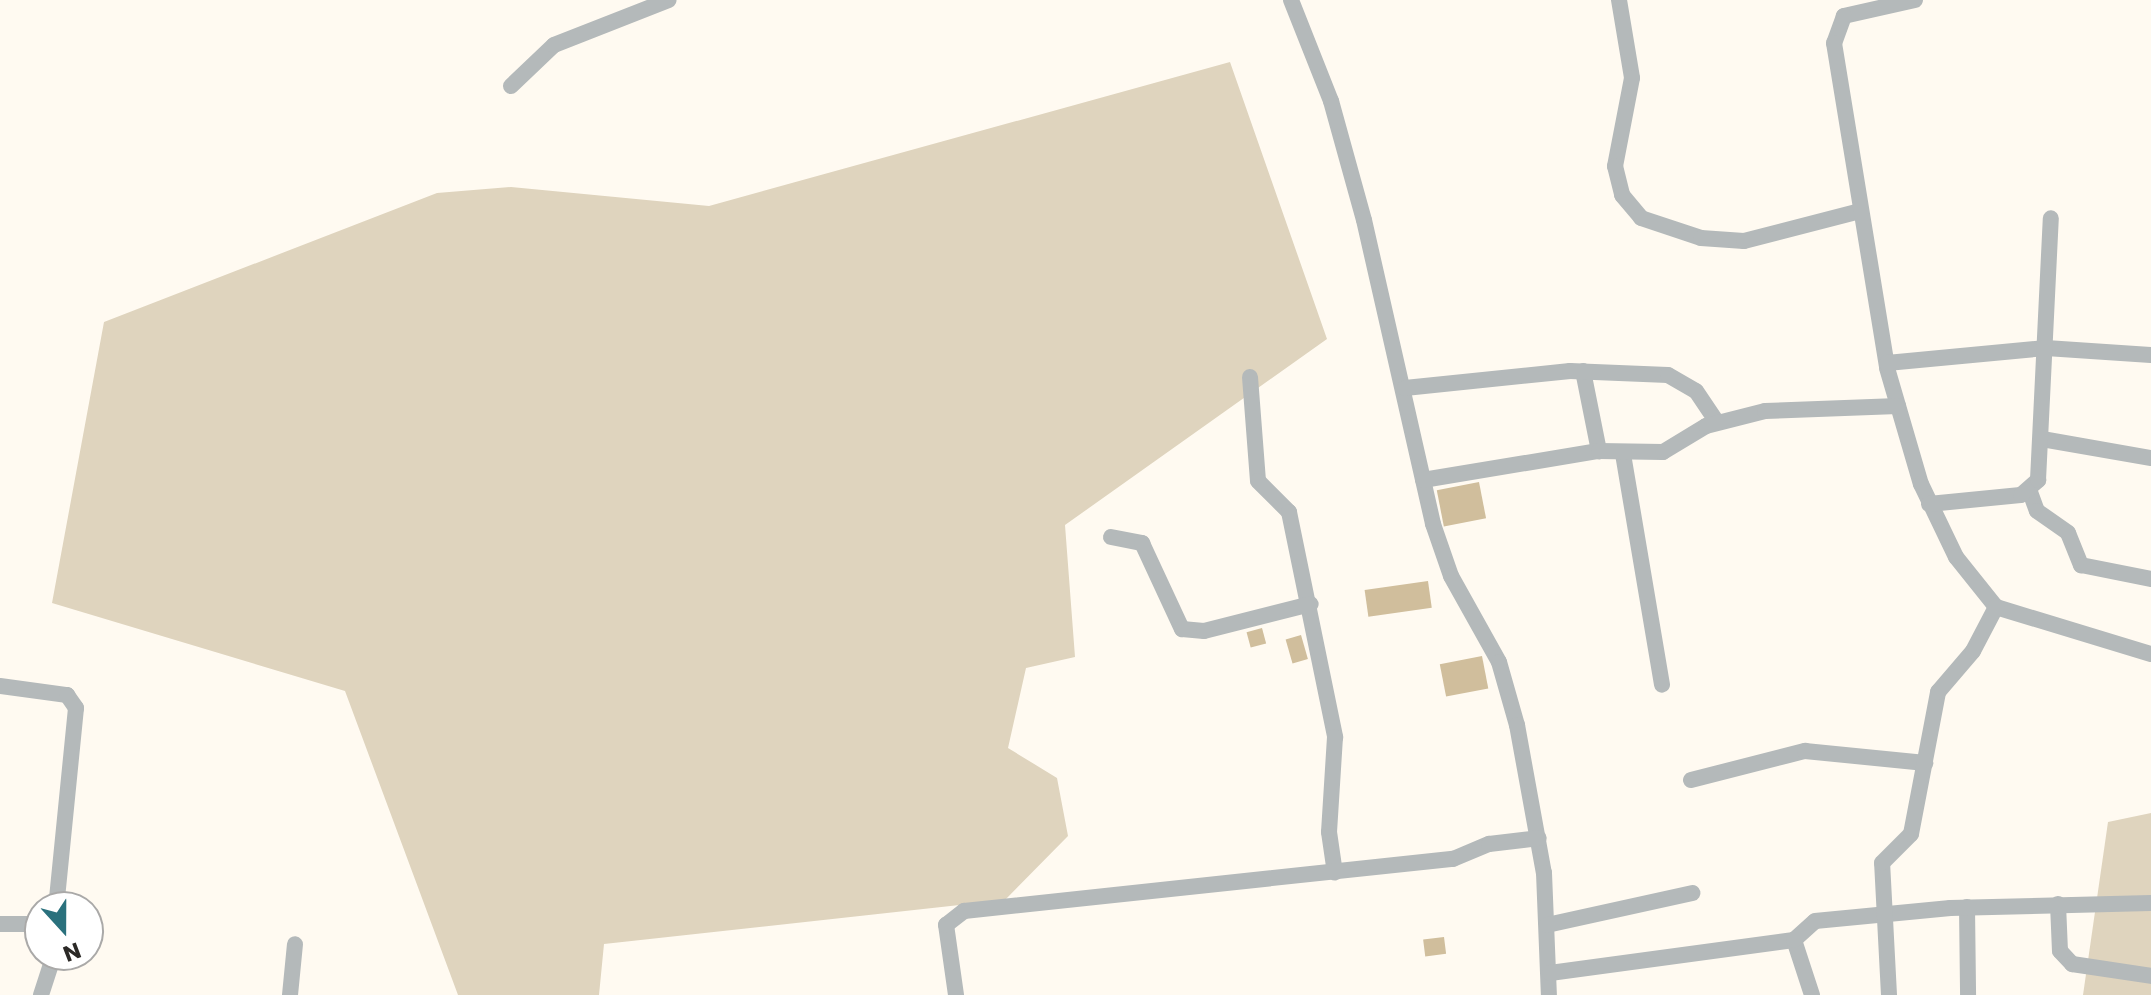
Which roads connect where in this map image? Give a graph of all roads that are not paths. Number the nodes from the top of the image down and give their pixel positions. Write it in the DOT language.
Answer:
graph roads {
  1 [pos="669,0"];
  2 [pos="1291,0"];
  3 [pos="1619,0"];
  4 [pos="1915,0"];
  5 [pos="511,86"];
  6 [pos="1860,211"];
  7 [pos="2051,218"];
  8 [pos="2046,348"];
  9 [pos="2151,355"];
  10 [pos="1887,363"];
  11 [pos="1583,371"];
  12 [pos="1250,377"];
  13 [pos="1405,388"];
  14 [pos="1898,406"];
  15 [pos="1717,422"];
  16 [pos="2042,439"];
  17 [pos="1599,451"];
  18 [pos="1623,454"];
  19 [pos="2151,458"];
  20 [pos="1423,480"];
  21 [pos="2030,492"];
  22 [pos="1929,504"];
  23 [pos="1111,537"];
  24 [pos="2151,579"];
  25 [pos="1311,604"];
  26 [pos="1996,607"];
  27 [pos="2151,654"];
  28 [pos="1662,685"];
  29 [pos="0,686"];
  30 [pos="1925,763"];
  31 [pos="1691,780"];
  32 [pos="1539,838"];
  33 [pos="1335,873"];
  34 [pos="58,891"];
  35 [pos="1693,893"];
  36 [pos="2151,903"];
  37 [pos="2058,904"];
  38 [pos="1967,907"];
  39 [pos="1880,913"];
  40 [pos="0,924"];
  41 [pos="24,924"];
  42 [pos="1547,925"];
  43 [pos="1794,940"];
  44 [pos="295,944"];
  45 [pos="49,971"];
  46 [pos="1550,973"];
  47 [pos="2151,976"];
  48 [pos="41,995"];
  49 [pos="290,995"];
  50 [pos="956,995"];
  51 [pos="1549,995"];
  52 [pos="1812,995"];
  53 [pos="1889,995"];
  54 [pos="1968,995"];
  1 -- 5 [label="street"];
  2 -- 13 [label="street"];
  3 -- 6 [label="street"];
  4 -- 6 [label="street"];
  6 -- 10 [label="street"];
  7 -- 8 [label="street"];
  8 -- 9 [label="street"];
  8 -- 10 [label="street"];
  8 -- 16 [label="street"];
  10 -- 14 [label="street"];
  11 -- 13 [label="street"];
  11 -- 15 [label="street"];
  11 -- 17 [label="street"];
  12 -- 25 [label="street"];
  13 -- 20 [label="street"];
  14 -- 15 [label="street"];
  14 -- 22 [label="street"];
  15 -- 18 [label="street"];
  16 -- 19 [label="street"];
  16 -- 21 [label="street"];
  17 -- 18 [label="street"];
  17 -- 20 [label="street"];
  18 -- 28 [label="street"];
  20 -- 32 [label="street"];
  21 -- 22 [label="street"];
  21 -- 24 [label="street"];
  22 -- 26 [label="street"];
  23 -- 25 [label="street"];
  25 -- 33 [label="street"];
  26 -- 27 [label="street"];
  26 -- 30 [label="street"];
  29 -- 34 [label="street"];
  30 -- 31 [label="street"];
  30 -- 39 [label="street"];
  32 -- 33 [label="street"];
  32 -- 42 [label="street"];
  33 -- 50 [label="street"];
  35 -- 42 [label="street"];
  36 -- 37 [label="street"];
  37 -- 38 [label="street"];
  37 -- 47 [label="street"];
  38 -- 39 [label="street"];
  38 -- 54 [label="street"];
  39 -- 43 [label="street"];
  39 -- 53 [label="street"];
  40 -- 41 [label="street"];
  42 -- 46 [label="street"];
  43 -- 46 [label="street"];
  43 -- 52 [label="street"];
  44 -- 49 [label="street"];
  45 -- 48 [label="street"];
  46 -- 51 [label="street"];
}
